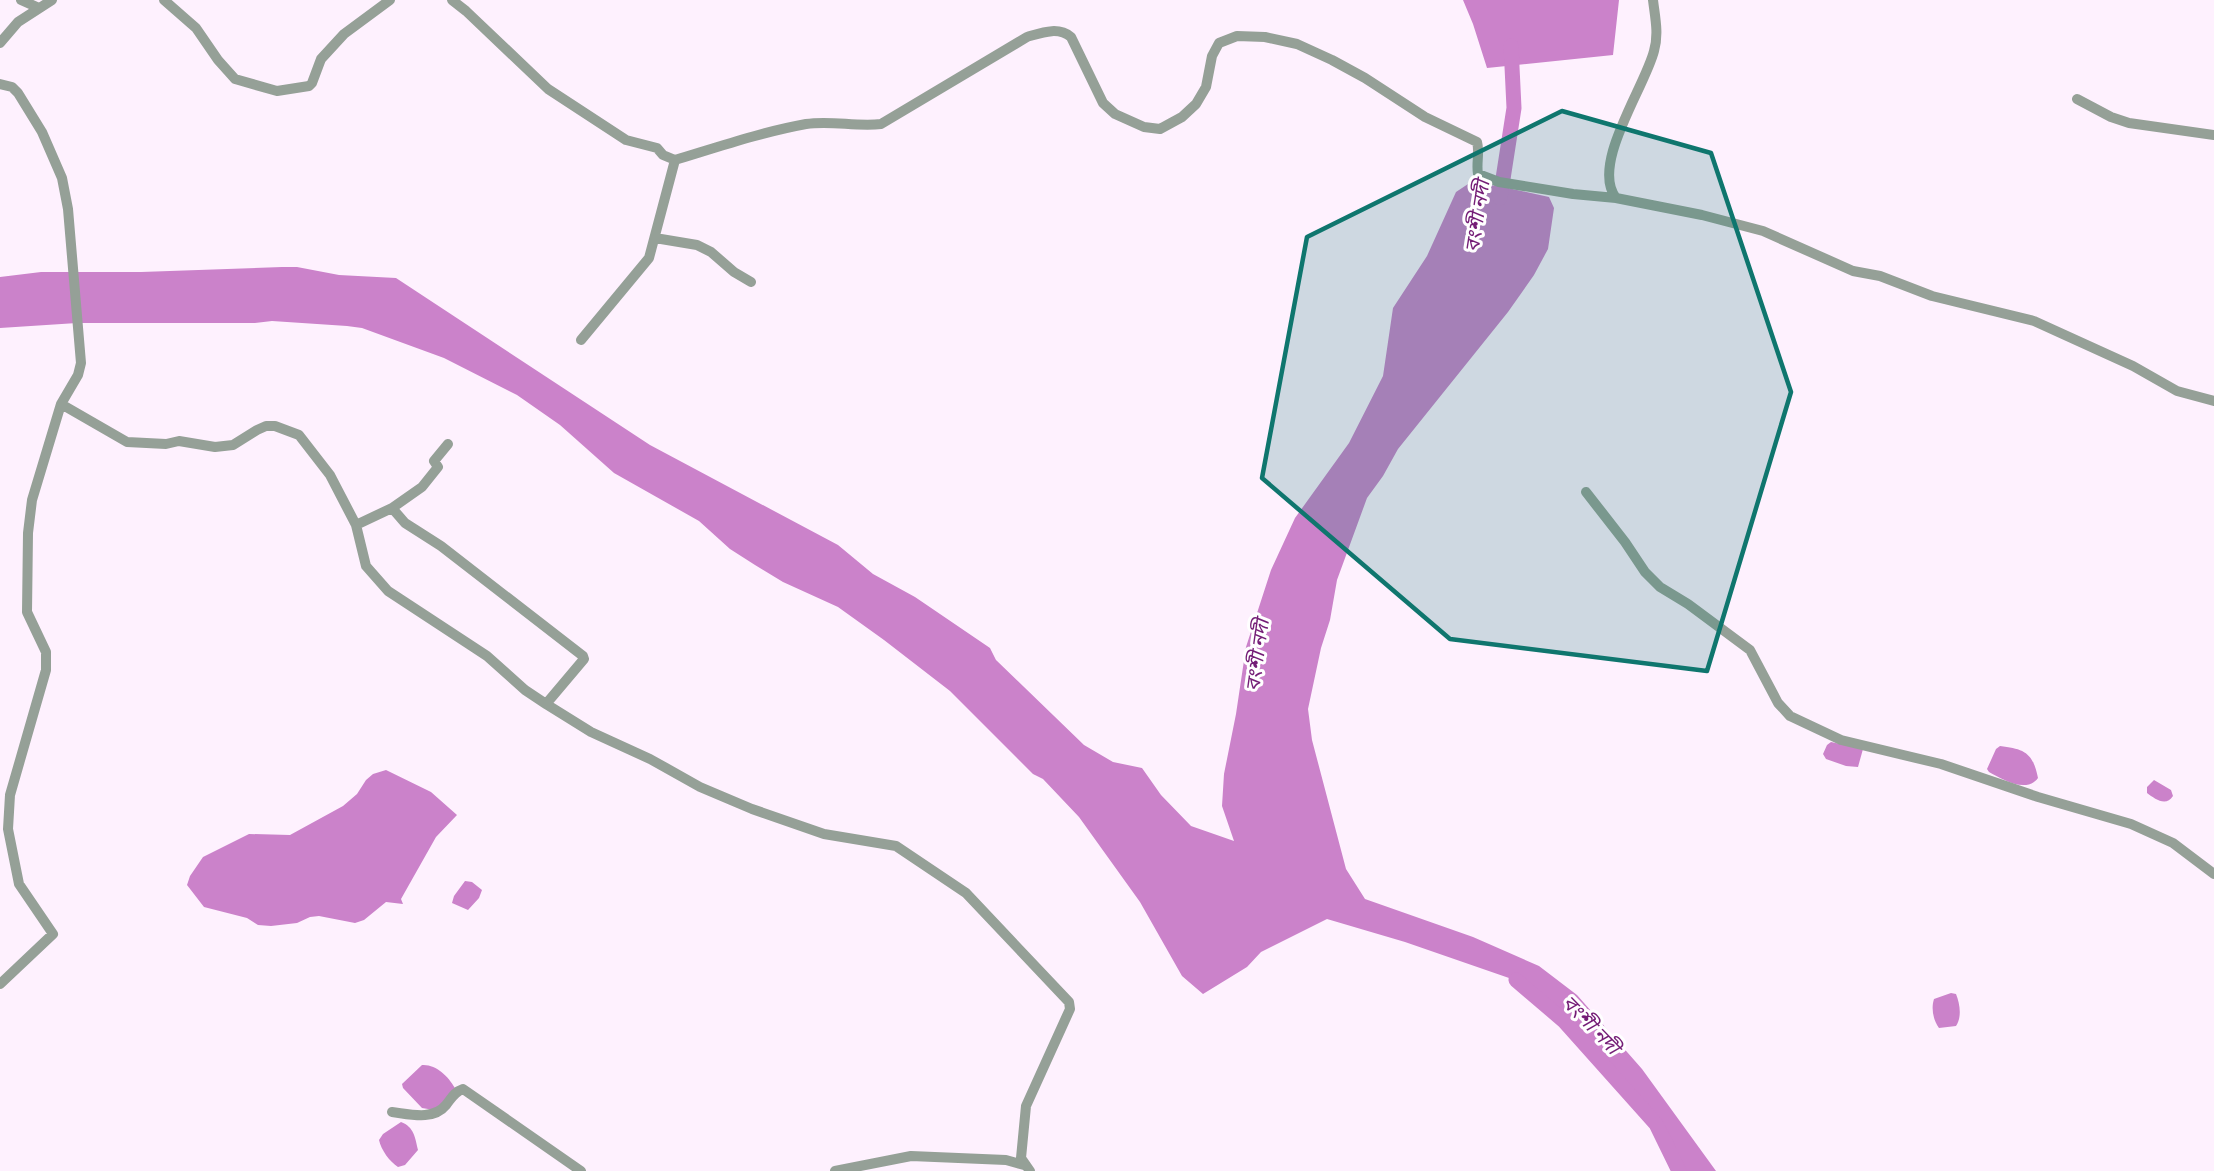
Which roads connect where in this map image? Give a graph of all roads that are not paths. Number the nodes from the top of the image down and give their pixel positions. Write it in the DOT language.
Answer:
graph roads {
  1 [pos="21,0"];
  2 [pos="52,0"];
  3 [pos="164,0"];
  4 [pos="390,0"];
  5 [pos="452,0"];
  6 [pos="1653,0"];
  7 [pos="39,8"];
  8 [pos="0,43"];
  9 [pos="0,84"];
  10 [pos="2077,99"];
  11 [pos="2214,135"];
  12 [pos="675,160"];
  13 [pos="1616,198"];
  14 [pos="655,237"];
  15 [pos="751,282"];
  16 [pos="581,340"];
  17 [pos="2214,401"];
  18 [pos="61,404"];
  19 [pos="448,444"];
  20 [pos="1586,492"];
  21 [pos="392,508"];
  22 [pos="356,525"];
  23 [pos="546,704"];
  24 [pos="2214,874"];
  25 [pos="0,984"];
  26 [pos="392,1112"];
  27 [pos="1027,1168"];
  28 [pos="581,1171"];
  29 [pos="835,1171"];
  1 -- 7 [label="street"];
  2 -- 7 [label="street"];
  3 -- 4 [label="street"];
  5 -- 12 [label="street"];
  6 -- 13 [label="street"];
  7 -- 8 [label="street"];
  9 -- 18 [label="street"];
  10 -- 11 [label="street"];
  12 -- 13 [label="street"];
  12 -- 14 [label="street"];
  13 -- 17 [label="street"];
  14 -- 15 [label="street"];
  14 -- 16 [label="street"];
  18 -- 22 [label="street"];
  18 -- 25 [label="street"];
  19 -- 21 [label="street"];
  20 -- 24 [label="street"];
  21 -- 22 [label="street"];
  21 -- 23 [label="street"];
  22 -- 23 [label="street"];
  23 -- 27 [label="street"];
  26 -- 28 [label="street"];
  27 -- 29 [label="street"];
}
